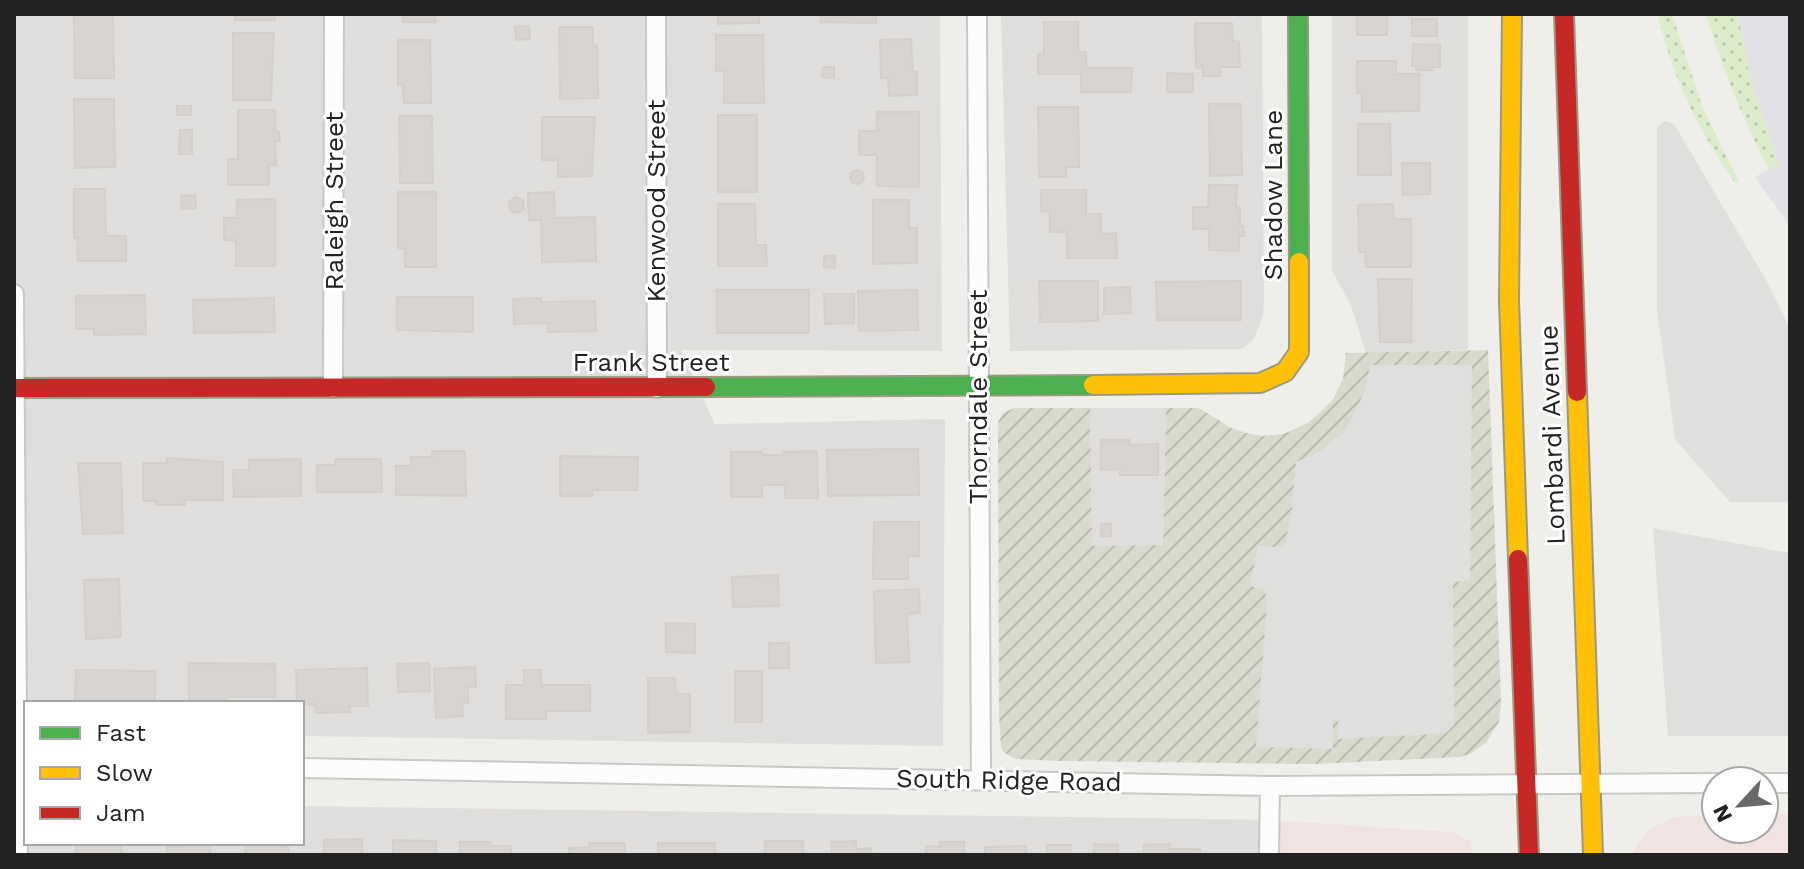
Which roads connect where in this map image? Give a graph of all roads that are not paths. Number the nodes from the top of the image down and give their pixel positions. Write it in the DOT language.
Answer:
graph roads {
  1 [pos="334,14"];
  2 [pos="656,14"];
  3 [pos="977,14"];
  4 [pos="1298,14"];
  5 [pos="1512,14"];
  6 [pos="1564,14"];
  7 [pos="14,294"];
  8 [pos="1285,372"];
  9 [pos="977,387"];
  10 [pos="14,388"];
  11 [pos="333,388"];
  12 [pos="657,388"];
  13 [pos="19,764"];
  14 [pos="304,768"];
  15 [pos="981,779"];
  16 [pos="1591,783"];
  17 [pos="1700,783"];
  18 [pos="1525,784"];
  19 [pos="1270,786"];
  20 [pos="18,855"];
  21 [pos="1269,855"];
  22 [pos="1529,855"];
  23 [pos="1593,855"];
  1 -- 11 [label="street, Raleigh Street"];
  2 -- 12 [label="street, Kenwood Street"];
  3 -- 9 [label="street, Thorndale Street"];
  4 -- 8 [label="main road, Shadow Lane"];
  5 -- 18 [label="main road, Lombardi Avenue"];
  6 -- 16 [label="main road, Lombardi Avenue"];
  7 -- 10 [label="street"];
  8 -- 9 [label="main road, Frank Street"];
  9 -- 12 [label="main road, Frank Street"];
  9 -- 15 [label="street, Thorndale Street"];
  10 -- 11 [label="main road, Frank Street"];
  10 -- 13 [label="street"];
  11 -- 12 [label="main road, Frank Street"];
  13 -- 20 [label="street"];
  14 -- 15 [label="street, South Ridge Road"];
  15 -- 19 [label="street, South Ridge Road"];
  16 -- 17 [label="street, South Ridge Road"];
  16 -- 18 [label="street, South Ridge Road"];
  16 -- 23 [label="main road, Lombardi Avenue"];
  18 -- 19 [label="street, South Ridge Road"];
  18 -- 22 [label="main road, Lombardi Avenue"];
  19 -- 21 [label="street"];
}
